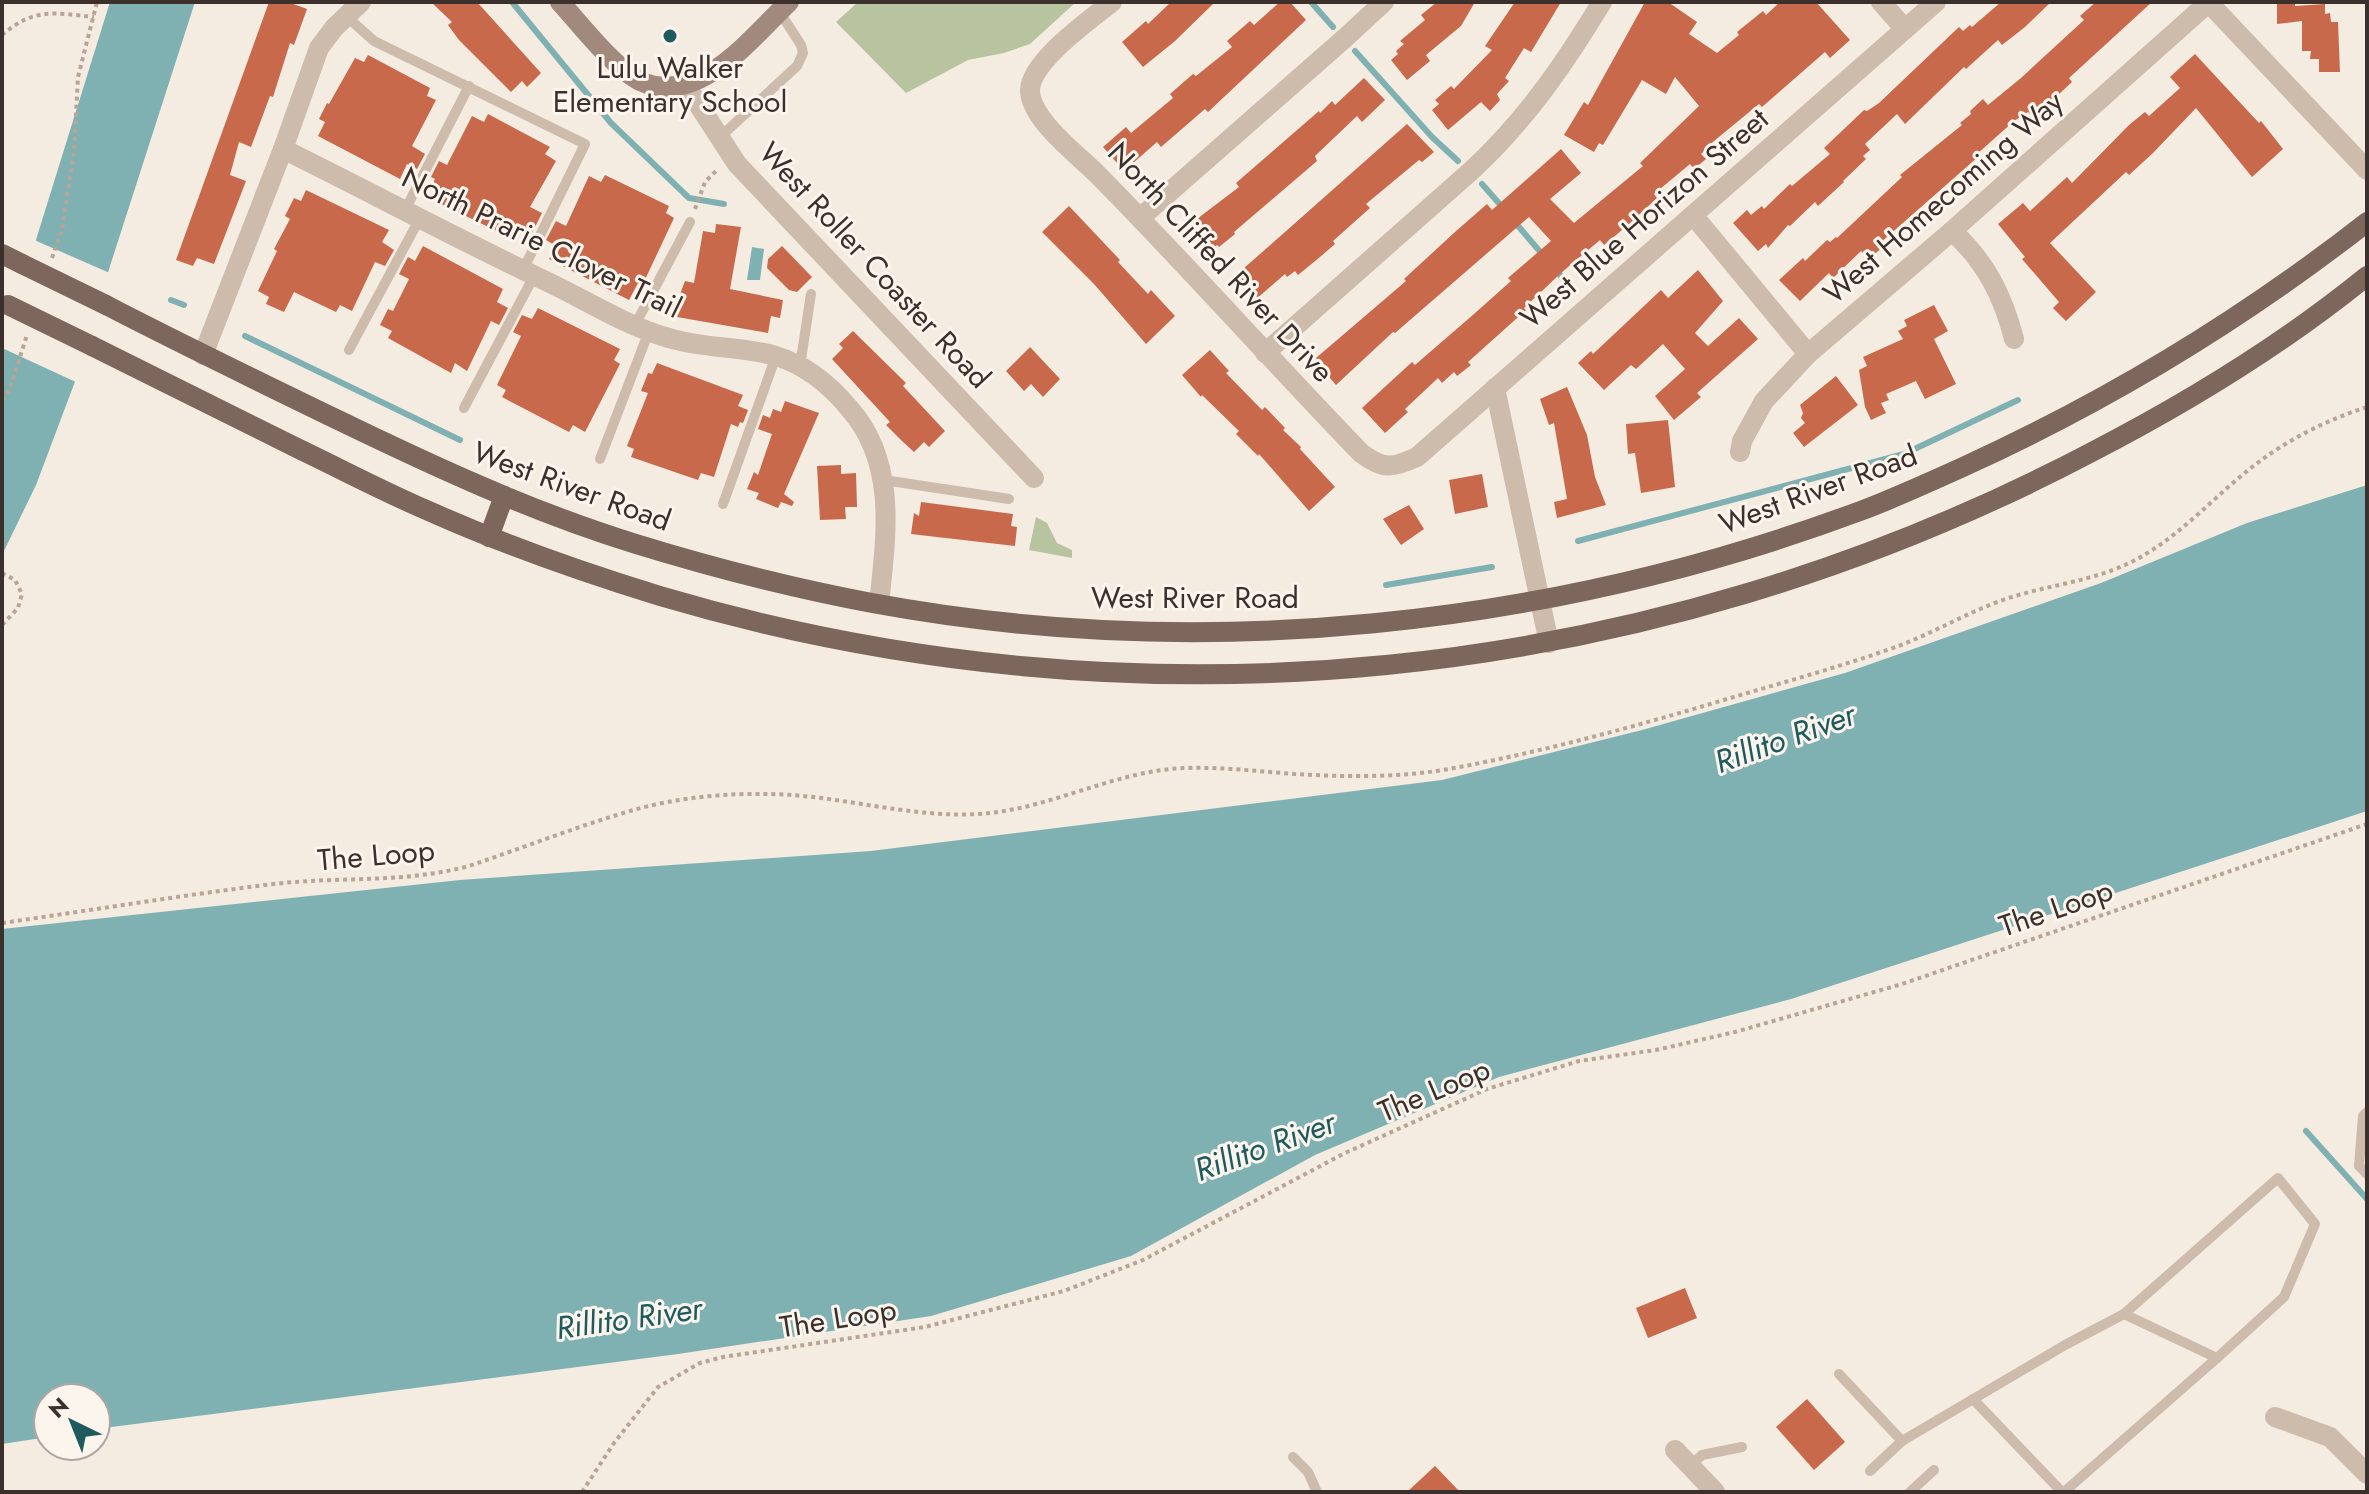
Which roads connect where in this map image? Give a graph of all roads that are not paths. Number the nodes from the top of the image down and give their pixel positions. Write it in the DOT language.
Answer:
graph roads {
  1 [pos="560,2"];
  2 [pos="1112,2"];
  3 [pos="1384,2"];
  4 [pos="1602,2"];
  5 [pos="1881,2"];
  6 [pos="1936,2"];
  7 [pos="2208,2"];
  8 [pos="784,6"];
  9 [pos="353,9"];
  10 [pos="1905,29"];
  11 [pos="469,86"];
  12 [pos="676,86"];
  13 [pos="719,138"];
  14 [pos="283,149"];
  15 [pos="2367,170"];
  16 [pos="413,214"];
  17 [pos="1693,215"];
  18 [pos="1140,218"];
  19 [pos="690,222"];
  20 [pos="2367,222"];
  21 [pos="1952,231"];
  22 [pos="2,254"];
  23 [pos="528,273"];
  24 [pos="2367,276"];
  25 [pos="811,294"];
  26 [pos="5,303"];
  27 [pos="642,328"];
  28 [pos="2014,339"];
  29 [pos="349,350"];
  30 [pos="1265,353"];
  31 [pos="1808,354"];
  32 [pos="203,355"];
  33 [pos="776,356"];
  34 [pos="800,366"];
  35 [pos="1495,388"];
  36 [pos="464,408"];
  37 [pos="1740,452"];
  38 [pos="600,459"];
  39 [pos="1384,472"];
  40 [pos="1034,478"];
  41 [pos="884,480"];
  42 [pos="504,496"];
  43 [pos="1009,499"];
  44 [pos="723,504"];
  45 [pos="489,537"];
  46 [pos="1540,600"];
  47 [pos="879,604"];
  48 [pos="1549,643"];
  49 [pos="2367,1112"];
  50 [pos="2367,1174"];
  51 [pos="2124,1314"];
  52 [pos="2217,1358"];
  53 [pos="1839,1374"];
  54 [pos="1973,1399"];
  55 [pos="2275,1417"];
  56 [pos="1902,1441"];
  57 [pos="1742,1447"];
  58 [pos="1675,1450"];
  59 [pos="1293,1457"];
  60 [pos="1690,1466"];
  61 [pos="1934,1470"];
  62 [pos="1870,1471"];
  63 [pos="2367,1474"];
  64 [pos="1317,1492"];
  65 [pos="1715,1492"];
  66 [pos="1910,1492"];
  67 [pos="2063,1492"];
  1 -- 12 [label="street"];
  2 -- 18 [label="street, North Cliffed River Drive"];
  3 -- 18 [label="street"];
  4 -- 30 [label="street"];
  5 -- 10 [label="street"];
  6 -- 10 [label="street, West Blue Horizon Street"];
  7 -- 15 [label="street"];
  7 -- 21 [label="street, West Homecoming Way"];
  8 -- 12 [label="street"];
  8 -- 13 [label="lane"];
  9 -- 11 [label="lane"];
  9 -- 14 [label="street"];
  10 -- 17 [label="street, West Blue Horizon Street"];
  11 -- 16 [label="lane"];
  11 -- 23 [label="lane"];
  12 -- 13 [label="street, West Roller Coaster Road"];
  13 -- 40 [label="street, West Roller Coaster Road"];
  14 -- 16 [label="street, North Prarie Clover Trail"];
  14 -- 32 [label="street"];
  16 -- 23 [label="street, North Prarie Clover Trail"];
  16 -- 29 [label="lane"];
  17 -- 31 [label="street"];
  17 -- 35 [label="street, West Blue Horizon Street"];
  18 -- 30 [label="street, North Cliffed River Drive"];
  19 -- 27 [label="lane"];
  20 -- 46 [label="main road, West River Road"];
  21 -- 28 [label="street"];
  21 -- 31 [label="street, West Homecoming Way"];
  22 -- 32 [label="main road, West River Road, bridge"];
  23 -- 27 [label="street, North Prarie Clover Trail"];
  23 -- 36 [label="lane"];
  24 -- 48 [label="main road"];
  25 -- 34 [label="lane"];
  26 -- 45 [label="main road, bridge"];
  27 -- 33 [label="street, North Prarie Clover Trail"];
  27 -- 38 [label="lane"];
  30 -- 39 [label="street, North Cliffed River Drive"];
  31 -- 37 [label="street, West Homecoming Way"];
  32 -- 42 [label="main road, West River Road"];
  33 -- 34 [label="street, North Prarie Clover Trail"];
  33 -- 44 [label="lane"];
  34 -- 41 [label="street, North Prarie Clover Trail"];
  35 -- 39 [label="street, West Blue Horizon Street"];
  35 -- 46 [label="street"];
  41 -- 43 [label="lane"];
  41 -- 47 [label="street, North Prarie Clover Trail"];
  42 -- 45 [label="main road"];
  42 -- 47 [label="main road, West River Road"];
  45 -- 48 [label="main road"];
  46 -- 47 [label="main road, West River Road"];
  46 -- 48 [label="street"];
  49 -- 50 [label="lane"];
  51 -- 52 [label="lane"];
  51 -- 52 [label="lane"];
  51 -- 54 [label="lane"];
  52 -- 67 [label="lane"];
  53 -- 56 [label="lane"];
  54 -- 56 [label="lane"];
  54 -- 67 [label="lane"];
  55 -- 63 [label="street"];
  56 -- 62 [label="lane"];
  57 -- 60 [label="lane"];
  58 -- 60 [label="street"];
  59 -- 64 [label="lane"];
  60 -- 65 [label="street"];
  61 -- 66 [label="lane"];
}
